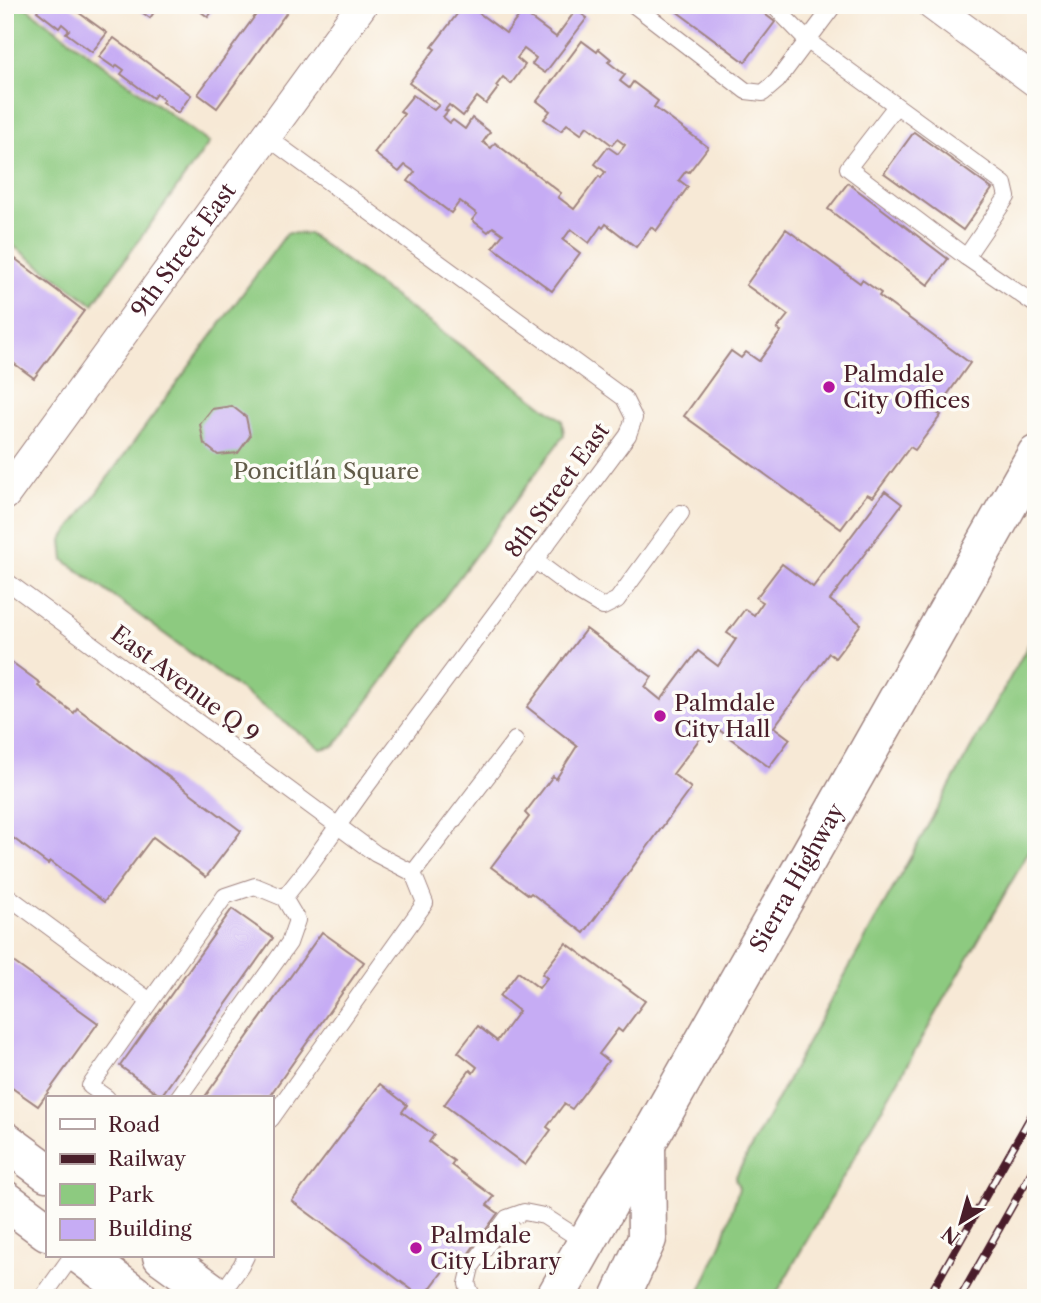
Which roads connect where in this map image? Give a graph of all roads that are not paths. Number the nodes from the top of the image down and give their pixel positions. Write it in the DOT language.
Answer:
graph roads {
  1 [pos="362,5"];
  2 [pos="634,5"];
  3 [pos="773,5"];
  4 [pos="834,5"];
  5 [pos="932,5"];
  6 [pos="808,41"];
  7 [pos="1036,82"];
  8 [pos="896,106"];
  9 [pos="267,137"];
  10 [pos="966,257"];
  11 [pos="1036,305"];
  12 [pos="1036,455"];
  13 [pos="5,495"];
  14 [pos="681,513"];
  15 [pos="534,561"];
  16 [pos="5,580"];
  17 [pos="515,740"];
  18 [pos="337,826"];
  19 [pos="413,873"];
  20 [pos="5,894"];
  21 [pos="284,898"];
  22 [pos="150,1001"];
  23 [pos="104,1096"];
  24 [pos="179,1096"];
  25 [pos="273,1116"];
  26 [pos="5,1141"];
  27 [pos="646,1144"];
  28 [pos="46,1171"];
  29 [pos="9,1209"];
  30 [pos="46,1230"];
  31 [pos="586,1243"];
  32 [pos="71,1258"];
  33 [pos="85,1258"];
  34 [pos="165,1258"];
  35 [pos="245,1258"];
  36 [pos="42,1298"];
  37 [pos="139,1298"];
  38 [pos="219,1298"];
  39 [pos="473,1298"];
  40 [pos="555,1298"];
  41 [pos="620,1298"];
  1 -- 9 [label="street, 9th Street East"];
  2 -- 6 [label="lane"];
  3 -- 6 [label="lane"];
  4 -- 6 [label="lane"];
  5 -- 7 [label="street"];
  6 -- 8 [label="lane"];
  8 -- 10 [label="lane"];
  8 -- 10 [label="lane"];
  9 -- 13 [label="street, 9th Street East"];
  9 -- 15 [label="lane, 8th Street East"];
  10 -- 11 [label="lane"];
  12 -- 27 [label="highway, Sierra Highway"];
  14 -- 15 [label="lane"];
  15 -- 18 [label="lane, 8th Street East"];
  16 -- 18 [label="lane, East Avenue Q 9"];
  17 -- 19 [label="lane"];
  18 -- 19 [label="lane, East Avenue Q 9"];
  18 -- 21 [label="lane, 8th Street East"];
  19 -- 25 [label="lane"];
  20 -- 22 [label="lane"];
  21 -- 22 [label="lane"];
  21 -- 24 [label="lane"];
  22 -- 23 [label="lane"];
  26 -- 28 [label="highway"];
  27 -- 31 [label="highway, Sierra Highway"];
  27 -- 41 [label="highway"];
  29 -- 30 [label="highway"];
  31 -- 39 [label="lane"];
  31 -- 40 [label="highway, Sierra Highway"];
  32 -- 36 [label="lane"];
  33 -- 37 [label="highway"];
  34 -- 38 [label="highway"];
  35 -- 38 [label="lane"];
}
